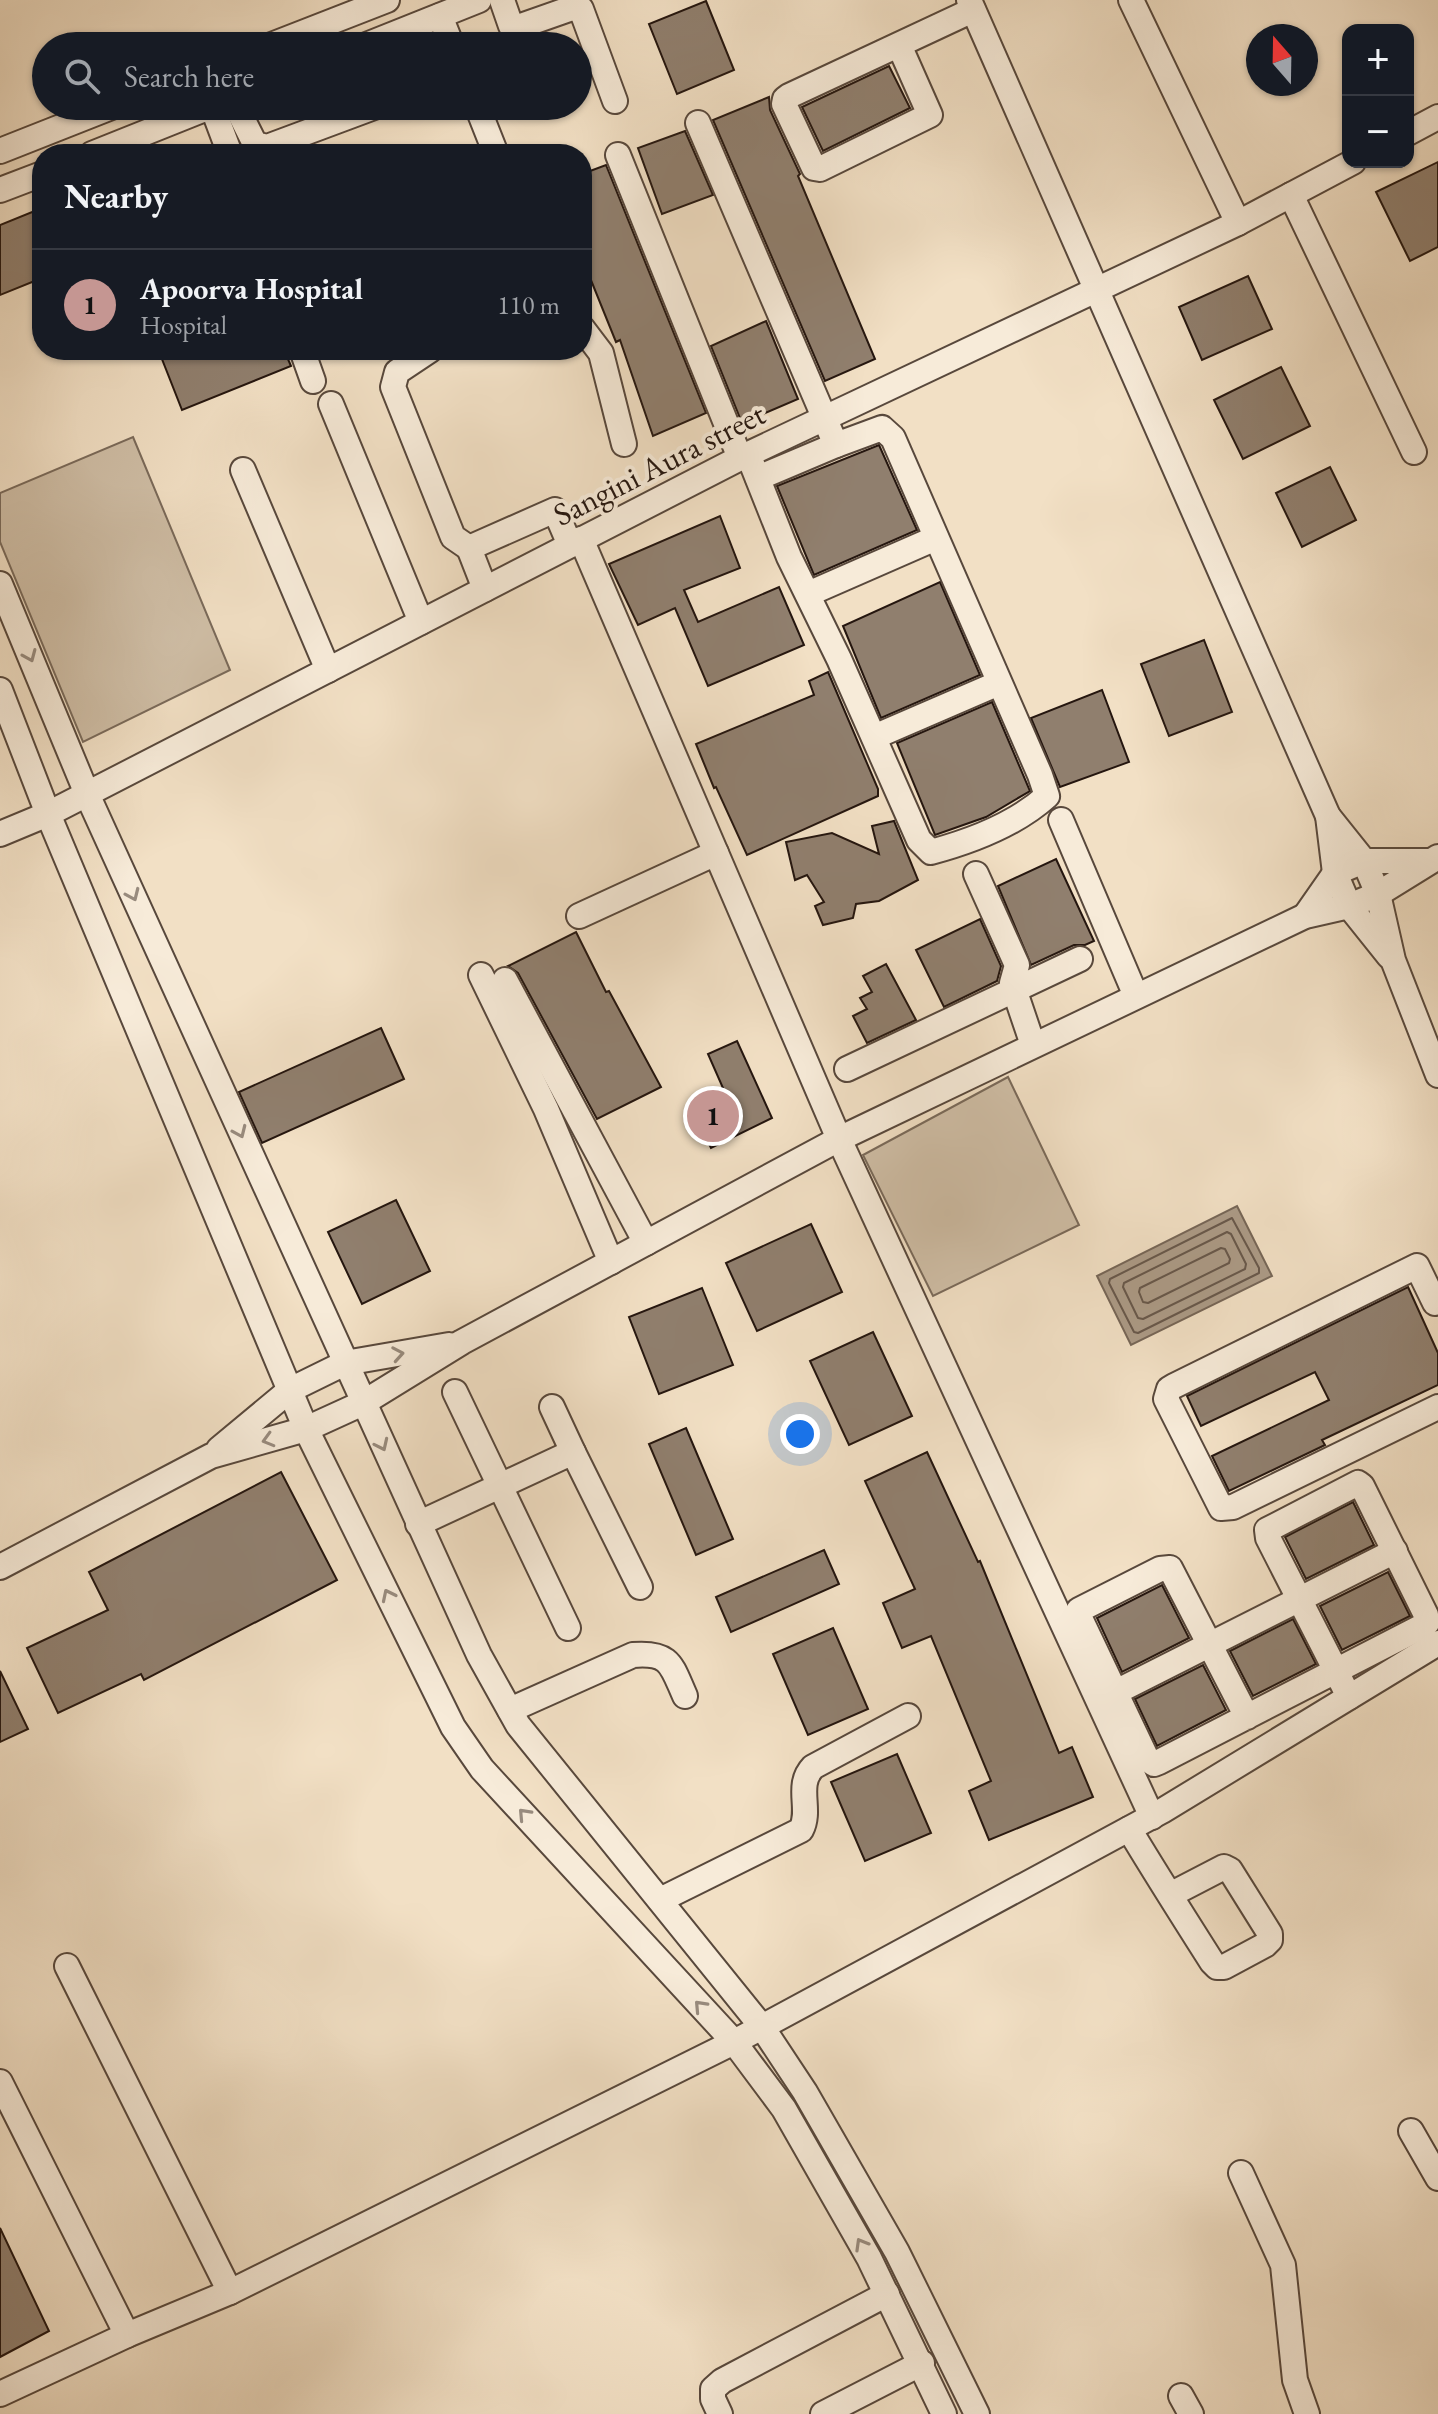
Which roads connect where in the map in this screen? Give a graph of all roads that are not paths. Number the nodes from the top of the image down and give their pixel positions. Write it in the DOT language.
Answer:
graph roads {
  1 [pos="387,0"];
  2 [pos="479,0"];
  3 [pos="502,0"];
  4 [pos="1131,0"];
  5 [pos="971,5"];
  6 [pos="440,16"];
  7 [pos="305,32"];
  8 [pos="399,32"];
  9 [pos="446,32"];
  10 [pos="590,32"];
  11 [pos="592,39"];
  12 [pos="899,45"];
  13 [pos="615,101"];
  14 [pos="1438,117"];
  15 [pos="79,120"];
  16 [pos="177,120"];
  17 [pos="217,120"];
  18 [pos="243,120"];
  19 [pos="339,120"];
  20 [pos="483,120"];
  21 [pos="698,123"];
  22 [pos="1414,130"];
  23 [pos="117,144"];
  24 [pos="226,144"];
  25 [pos="255,144"];
  26 [pos="275,144"];
  27 [pos="492,144"];
  28 [pos="0,151"];
  29 [pos="618,155"];
  30 [pos="1342,168"];
  31 [pos="32,178"];
  32 [pos="0,190"];
  33 [pos="1291,195"];
  34 [pos="1238,223"];
  35 [pos="1096,288"];
  36 [pos="592,341"];
  37 [pos="306,360"];
  38 [pos="415,360"];
  39 [pos="313,381"];
  40 [pos="331,404"];
  41 [pos="824,418"];
  42 [pos="624,444"];
  43 [pos="836,445"];
  44 [pos="1414,452"];
  45 [pos="744,456"];
  46 [pos="243,470"];
  47 [pos="758,478"];
  48 [pos="936,538"];
  49 [pos="576,542"];
  50 [pos="469,548"];
  51 [pos="0,584"];
  52 [pos="485,589"];
  53 [pos="808,594"];
  54 [pos="421,622"];
  55 [pos="328,670"];
  56 [pos="999,683"];
  57 [pos="0,690"];
  58 [pos="874,737"];
  59 [pos="87,794"];
  60 [pos="48,814"];
  61 [pos="1328,816"];
  62 [pos="1061,820"];
  63 [pos="0,834"];
  64 [pos="716,853"];
  65 [pos="1434,859"];
  66 [pos="1364,861"];
  67 [pos="1335,873"];
  68 [pos="976,874"];
  69 [pos="1378,894"];
  70 [pos="1349,906"];
  71 [pos="579,916"];
  72 [pos="1305,916"];
  73 [pos="1080,959"];
  74 [pos="1393,960"];
  75 [pos="1015,991"];
  76 [pos="1136,996"];
  77 [pos="1033,1045"];
  78 [pos="847,1069"];
  79 [pos="1438,1075"];
  80 [pos="839,1139"];
  81 [pos="646,1243"];
  82 [pos="1428,1261"];
  83 [pos="611,1262"];
  84 [pos="1437,1305"];
  85 [pos="462,1342"];
  86 [pos="345,1363"];
  87 [pos="290,1390"];
  88 [pos="455,1392"];
  89 [pos="363,1403"];
  90 [pos="552,1407"];
  91 [pos="1438,1407"];
  92 [pos="306,1429"];
  93 [pos="573,1452"];
  94 [pos="211,1456"];
  95 [pos="499,1486"];
  96 [pos="418,1524"];
  97 [pos="1395,1551"];
  98 [pos="0,1567"];
  99 [pos="640,1587"];
  100 [pos="1300,1601"];
  101 [pos="568,1628"];
  102 [pos="1438,1643"];
  103 [pos="1211,1645"];
  104 [pos="1336,1671"];
  105 [pos="1116,1692"];
  106 [pos="685,1696"];
  107 [pos="1349,1697"];
  108 [pos="510,1710"];
  109 [pos="908,1716"];
  110 [pos="1247,1717"];
  111 [pos="1152,1817"];
  112 [pos="1129,1829"];
  113 [pos="1170,1895"];
  114 [pos="660,1900"];
  115 [pos="67,1966"];
  116 [pos="762,2027"];
  117 [pos="734,2042"];
  118 [pos="0,2082"];
  119 [pos="1411,2131"];
  120 [pos="1241,2173"];
  121 [pos="1438,2178"];
  122 [pos="230,2292"];
  123 [pos="887,2294"];
  124 [pos="127,2335"];
  125 [pos="922,2363"];
  126 [pos="0,2394"];
  127 [pos="720,2414"];
  128 [pos="823,2414"];
  129 [pos="944,2414"];
  130 [pos="977,2414"];
  131 [pos="1307,2414"];
  1 -- 7 [label="street"];
  2 -- 6 [label="street"];
  3 -- 10 [label="street"];
  4 -- 34 [label="street"];
  5 -- 12 [label="street"];
  5 -- 35 [label="street"];
  6 -- 8 [label="street"];
  6 -- 9 [label="street"];
  11 -- 13 [label="street"];
  12 -- 12 [label="street"];
  14 -- 22 [label="street"];
  15 -- 28 [label="street"];
  16 -- 23 [label="street"];
  17 -- 24 [label="street"];
  18 -- 25 [label="street"];
  19 -- 26 [label="street"];
  20 -- 27 [label="street"];
  21 -- 41 [label="street"];
  29 -- 45 [label="street"];
  30 -- 33 [label="street, Sangini Aura street"];
  31 -- 32 [label="street"];
  33 -- 34 [label="street, Sangini Aura street"];
  33 -- 44 [label="street"];
  34 -- 35 [label="street, Sangini Aura street"];
  35 -- 41 [label="street, Sangini Aura street"];
  35 -- 61 [label="street"];
  36 -- 42 [label="street"];
  37 -- 39 [label="street"];
  38 -- 50 [label="street"];
  40 -- 54 [label="street"];
  41 -- 43 [label="street"];
  41 -- 45 [label="street, Sangini Aura street"];
  43 -- 47 [label="street"];
  43 -- 48 [label="street"];
  45 -- 47 [label="street"];
  45 -- 49 [label="street, Sangini Aura street"];
  46 -- 55 [label="street"];
  47 -- 53 [label="street"];
  48 -- 53 [label="street"];
  48 -- 56 [label="street"];
  49 -- 50 [label="street"];
  49 -- 52 [label="street, Sangini Aura street"];
  49 -- 64 [label="street"];
  50 -- 52 [label="street"];
  51 -- 59 [label="street, one-way"];
  52 -- 54 [label="street, Sangini Aura street"];
  53 -- 58 [label="street"];
  54 -- 55 [label="street, Sangini Aura street"];
  55 -- 59 [label="street, Sangini Aura street"];
  56 -- 58 [label="street"];
  56 -- 58 [label="street"];
  57 -- 60 [label="street"];
  59 -- 60 [label="street, Sangini Aura street"];
  59 -- 86 [label="street, one-way"];
  60 -- 63 [label="street, Sangini Aura street"];
  60 -- 87 [label="street"];
  61 -- 66 [label="street"];
  61 -- 67 [label="street"];
  62 -- 76 [label="street"];
  64 -- 71 [label="street"];
  64 -- 80 [label="street"];
  65 -- 66 [label="street"];
  65 -- 69 [label="street"];
  66 -- 67 [label="street"];
  66 -- 69 [label="street"];
  67 -- 70 [label="street"];
  67 -- 72 [label="street"];
  68 -- 75 [label="street"];
  69 -- 70 [label="street"];
  69 -- 74 [label="street"];
  70 -- 72 [label="street"];
  70 -- 74 [label="street"];
  72 -- 76 [label="street"];
  73 -- 75 [label="street"];
  74 -- 79 [label="street"];
  75 -- 77 [label="street"];
  75 -- 78 [label="street"];
  76 -- 77 [label="street"];
  77 -- 80 [label="street"];
  80 -- 81 [label="street"];
  80 -- 111 [label="street"];
  81 -- 83 [label="street"];
  81 -- 83 [label="street"];
  82 -- 84 [label="street"];
  82 -- 91 [label="street"];
  83 -- 85 [label="street"];
  86 -- 85 [label="street, one-way"];
  85 -- 89 [label="street"];
  86 -- 87 [label="street"];
  86 -- 89 [label="street"];
  87 -- 92 [label="street"];
  87 -- 94 [label="street"];
  88 -- 95 [label="street"];
  89 -- 92 [label="street"];
  89 -- 96 [label="street, one-way"];
  90 -- 93 [label="street"];
  92 -- 94 [label="street, one-way"];
  117 -- 92 [label="street, one-way"];
  93 -- 95 [label="street"];
  93 -- 99 [label="street"];
  94 -- 98 [label="street"];
  95 -- 96 [label="street"];
  95 -- 101 [label="street"];
  96 -- 108 [label="street"];
  97 -- 100 [label="street"];
  97 -- 100 [label="street"];
  97 -- 104 [label="street"];
  100 -- 103 [label="street"];
  100 -- 104 [label="street"];
  102 -- 107 [label="street"];
  103 -- 105 [label="street"];
  103 -- 105 [label="street"];
  103 -- 110 [label="street"];
  104 -- 107 [label="street"];
  104 -- 110 [label="street"];
  105 -- 110 [label="street"];
  106 -- 108 [label="street"];
  107 -- 111 [label="street"];
  108 -- 114 [label="street"];
  109 -- 114 [label="street"];
  111 -- 112 [label="street"];
  112 -- 113 [label="street"];
  112 -- 116 [label="street"];
  114 -- 116 [label="street"];
  115 -- 122 [label="street"];
  116 -- 117 [label="street"];
  116 -- 130 [label="street"];
  117 -- 122 [label="street"];
  123 -- 117 [label="street, one-way"];
  118 -- 124 [label="street"];
  119 -- 121 [label="street"];
  120 -- 131 [label="street"];
  122 -- 124 [label="street"];
  123 -- 125 [label="street"];
  123 -- 127 [label="street"];
  124 -- 126 [label="street"];
  125 -- 128 [label="street"];
  125 -- 129 [label="street"];
}
